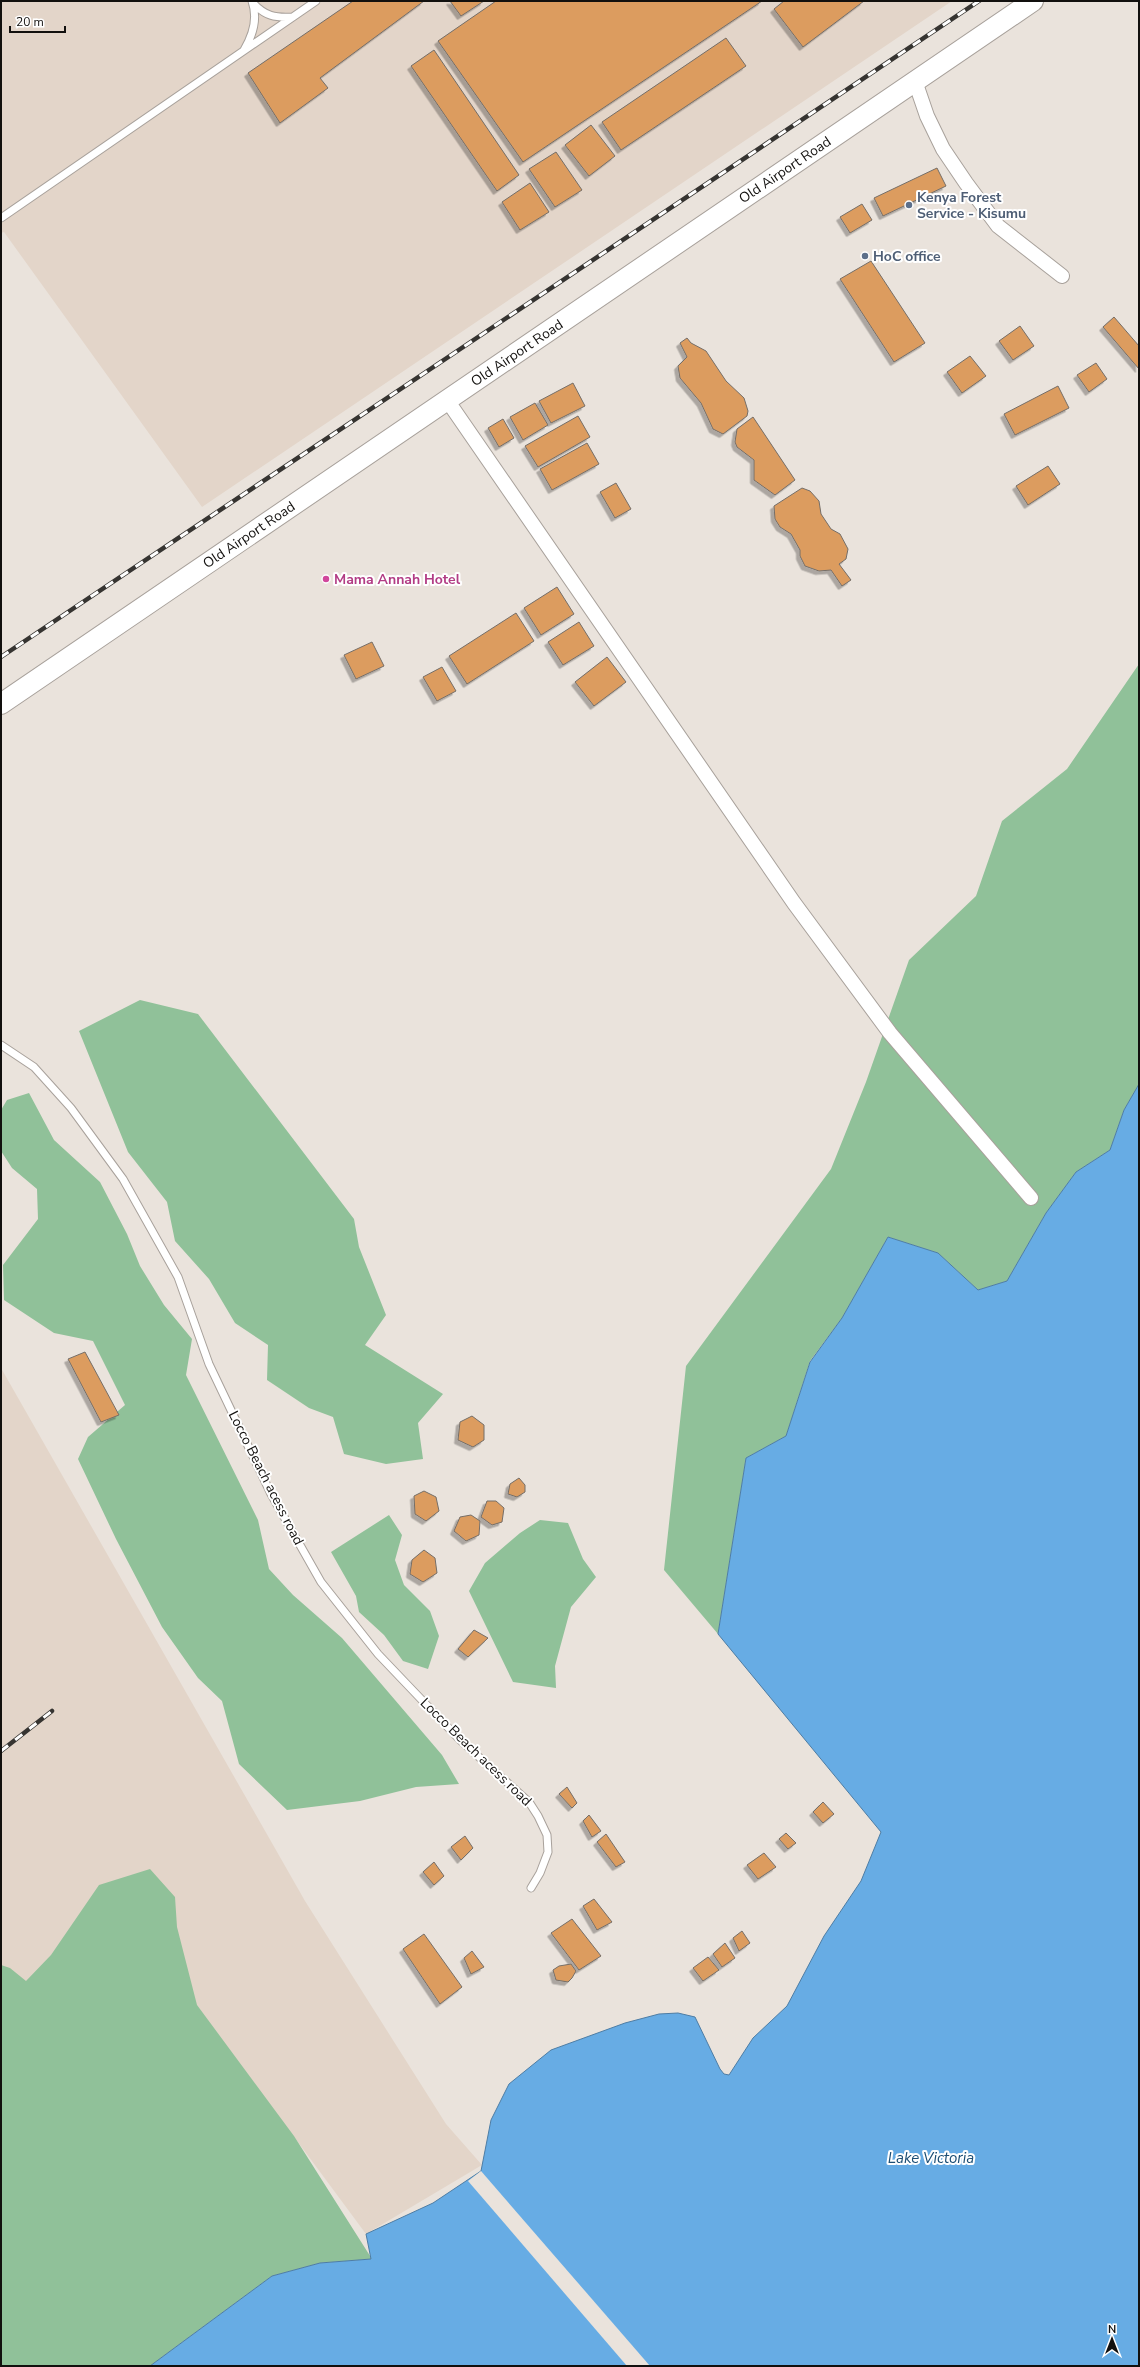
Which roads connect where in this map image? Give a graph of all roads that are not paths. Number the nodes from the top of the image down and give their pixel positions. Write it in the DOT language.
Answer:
graph roads {
  1 [pos="316,1"];
  2 [pos="1033,1"];
  3 [pos="253,2"];
  4 [pos="293,17"];
  5 [pos="243,52"];
  6 [pos="915,81"];
  7 [pos="1,218"];
  8 [pos="1062,276"];
  9 [pos="448,400"];
  10 [pos="1,704"];
  11 [pos="1,1045"];
  12 [pos="1031,1198"];
  13 [pos="531,1888"];
  1 -- 4 [label="lane"];
  2 -- 6 [label="main road, Old Airport Road"];
  3 -- 4 [label="lane"];
  3 -- 5 [label="lane"];
  4 -- 5 [label="lane"];
  5 -- 7 [label="lane"];
  6 -- 8 [label="street"];
  6 -- 9 [label="main road, Old Airport Road"];
  9 -- 10 [label="main road, Old Airport Road"];
  9 -- 12 [label="street"];
  11 -- 13 [label="lane, Locco Beach acess road"];
}
